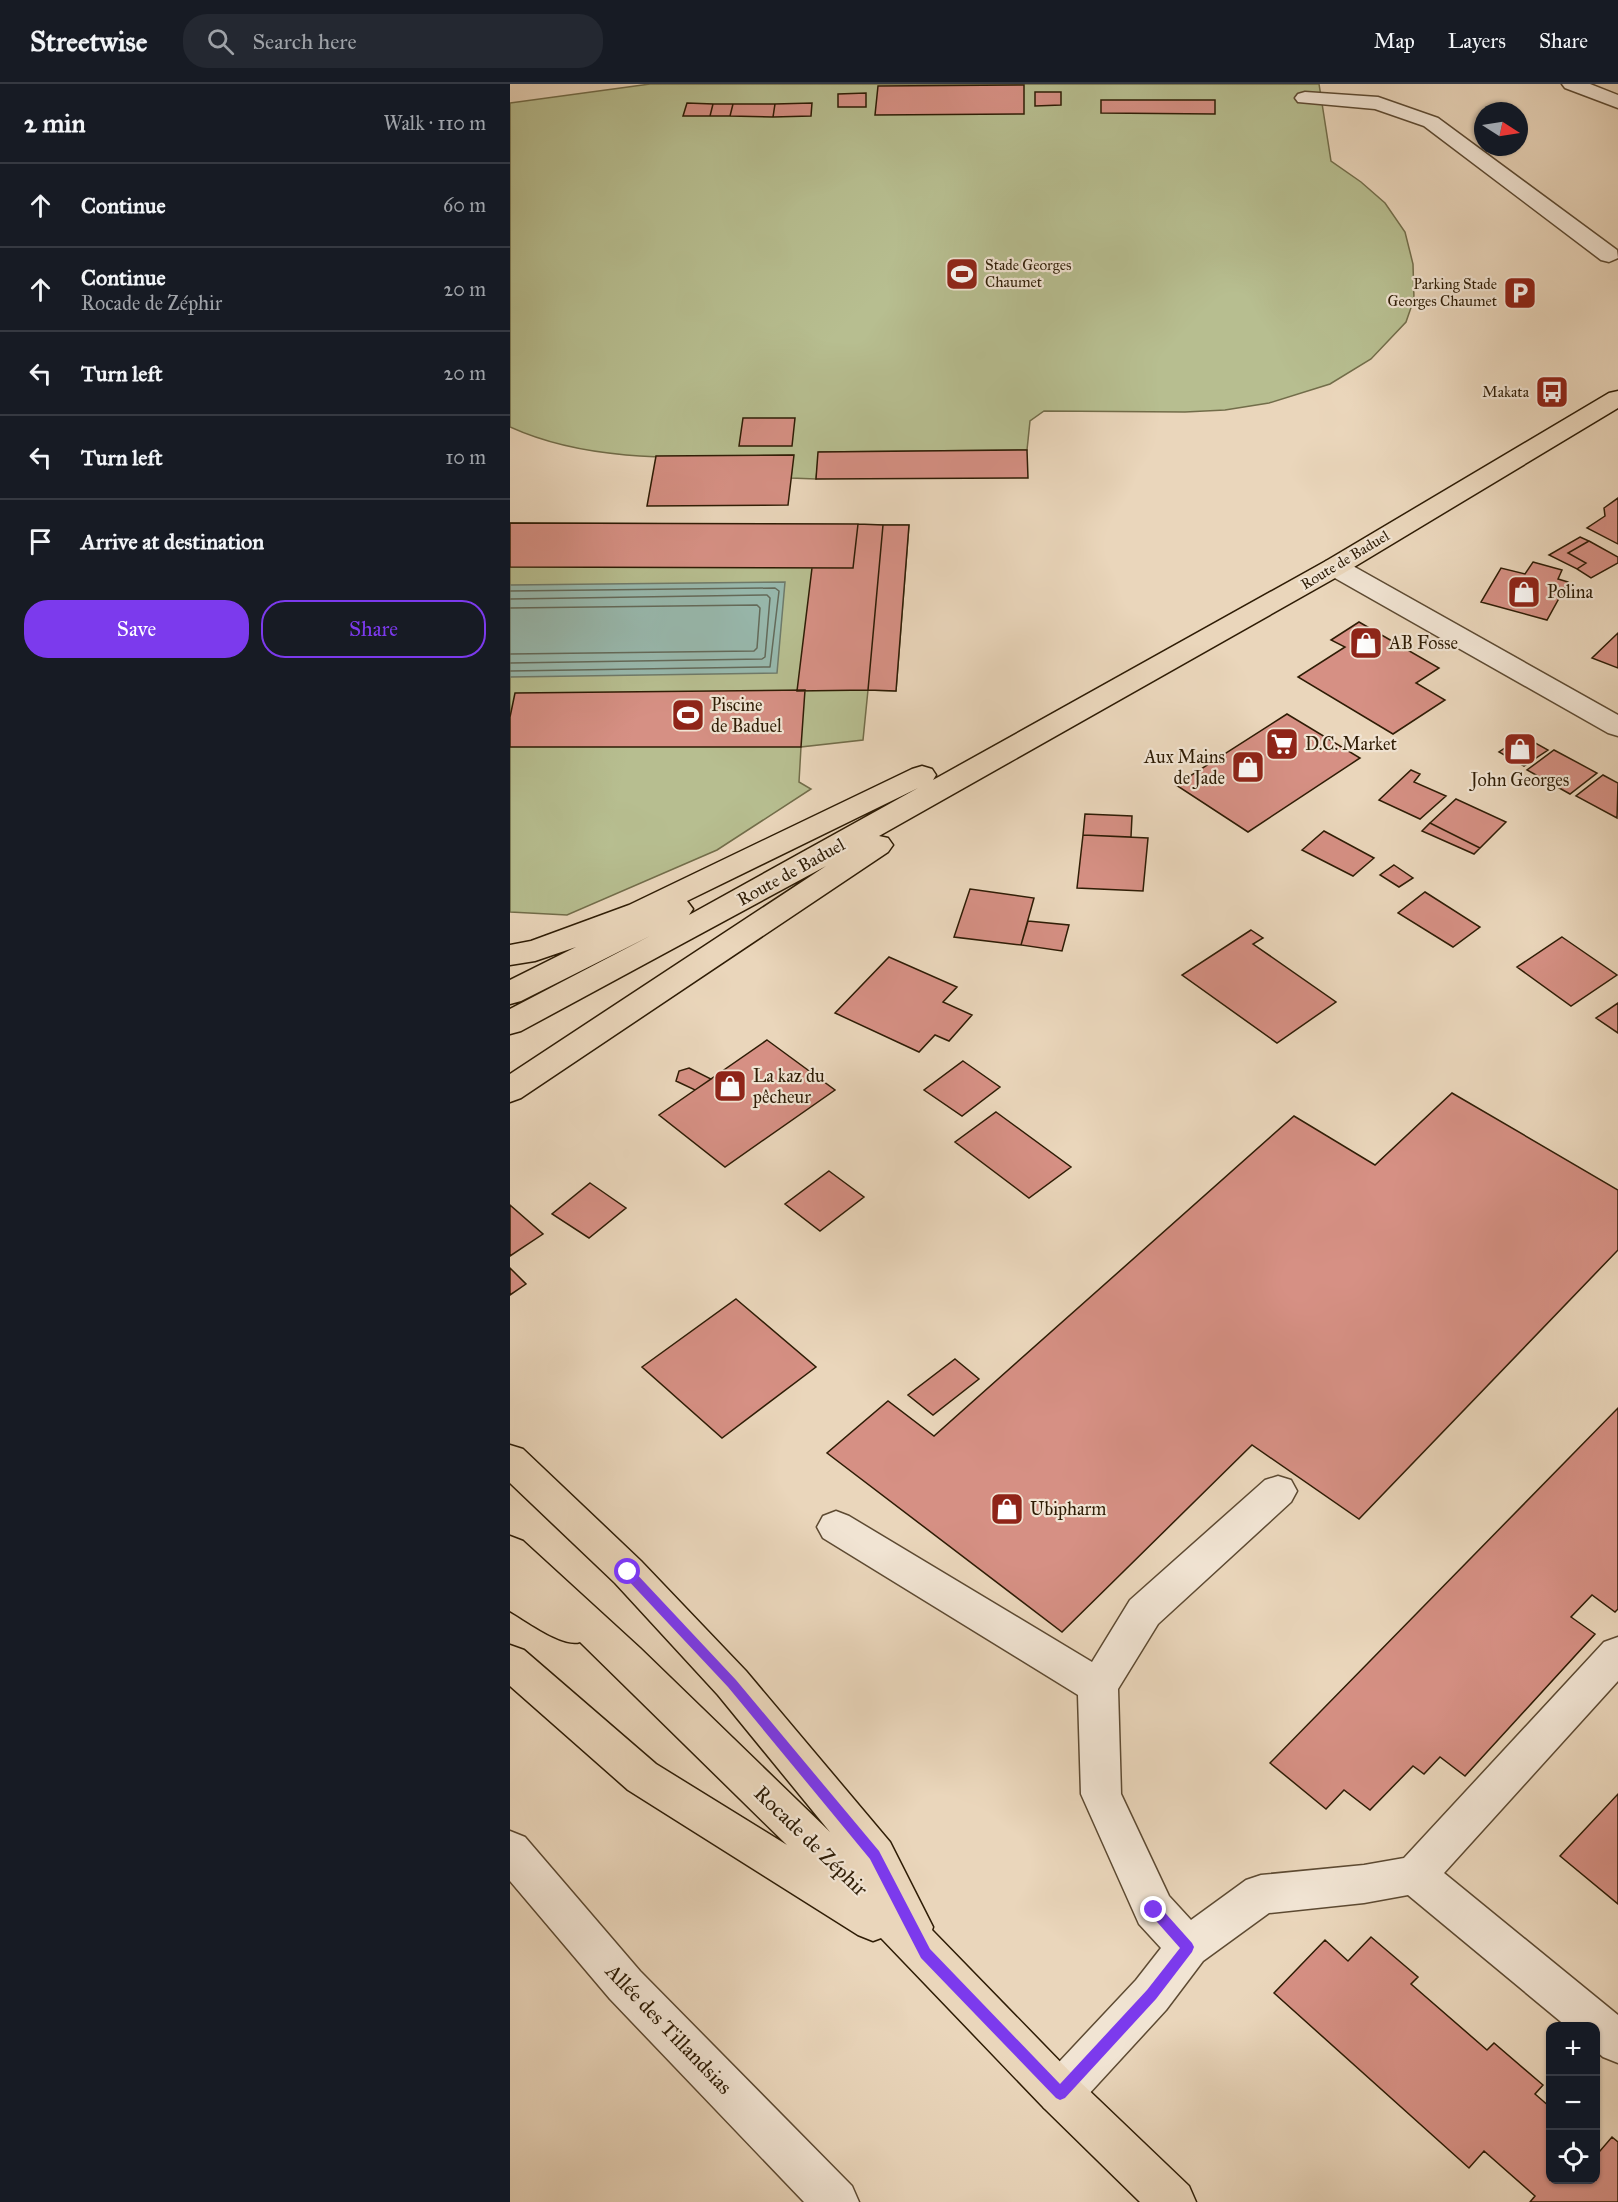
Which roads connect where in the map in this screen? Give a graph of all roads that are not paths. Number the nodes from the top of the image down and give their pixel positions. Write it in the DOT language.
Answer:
graph roads {
  1 [pos="1572,84"];
  2 [pos="1305,98"];
  3 [pos="1618,102"];
  4 [pos="1609,255"];
  5 [pos="1618,398"];
  6 [pos="1335,567"];
  7 [pos="1069,715"];
  8 [pos="1618,728"];
  9 [pos="510,954"];
  10 [pos="510,993"];
  11 [pos="510,1023"];
  12 [pos="510,1090"];
  13 [pos="510,1460"];
  14 [pos="1278,1491"];
  15 [pos="836,1527"];
  16 [pos="510,1552"];
  17 [pos="510,1591"];
  18 [pos="1618,1654"];
  19 [pos="626,1660"];
  20 [pos="510,1662"];
  21 [pos="1098,1686"];
  22 [pos="510,1850"];
  23 [pos="1415,1875"];
  24 [pos="1188,1947"];
  25 [pos="926,1953"];
  26 [pos="1618,2043"];
  27 [pos="1060,2093"];
  28 [pos="836,2202"];
  29 [pos="1173,2202"];
  1 -- 3 [label="street"];
  2 -- 4 [label="street"];
  5 -- 6 [label="main road, Route de Baduel"];
  6 -- 7 [label="main road, Route de Baduel"];
  6 -- 8 [label="street"];
  7 -- 9 [label="main road"];
  7 -- 10 [label="main road, Route de Baduel"];
  7 -- 11 [label="main road, Route de Baduel"];
  7 -- 12 [label="main road"];
  13 -- 25 [label="main road"];
  14 -- 21 [label="street"];
  15 -- 21 [label="street"];
  16 -- 19 [label="main road, Rocade de Zéphir"];
  17 -- 19 [label="main road, Rocade de Zéphir"];
  18 -- 23 [label="street"];
  19 -- 25 [label="main road, Rocade de Zéphir"];
  20 -- 25 [label="main road"];
  21 -- 24 [label="street"];
  22 -- 28 [label="street, Allée des Tillandsias"];
  23 -- 24 [label="street"];
  23 -- 26 [label="street"];
  24 -- 27 [label="street"];
  25 -- 27 [label="main road, Rocade de Zéphir"];
  27 -- 29 [label="main road, Rocade de Zéphir"];
}
